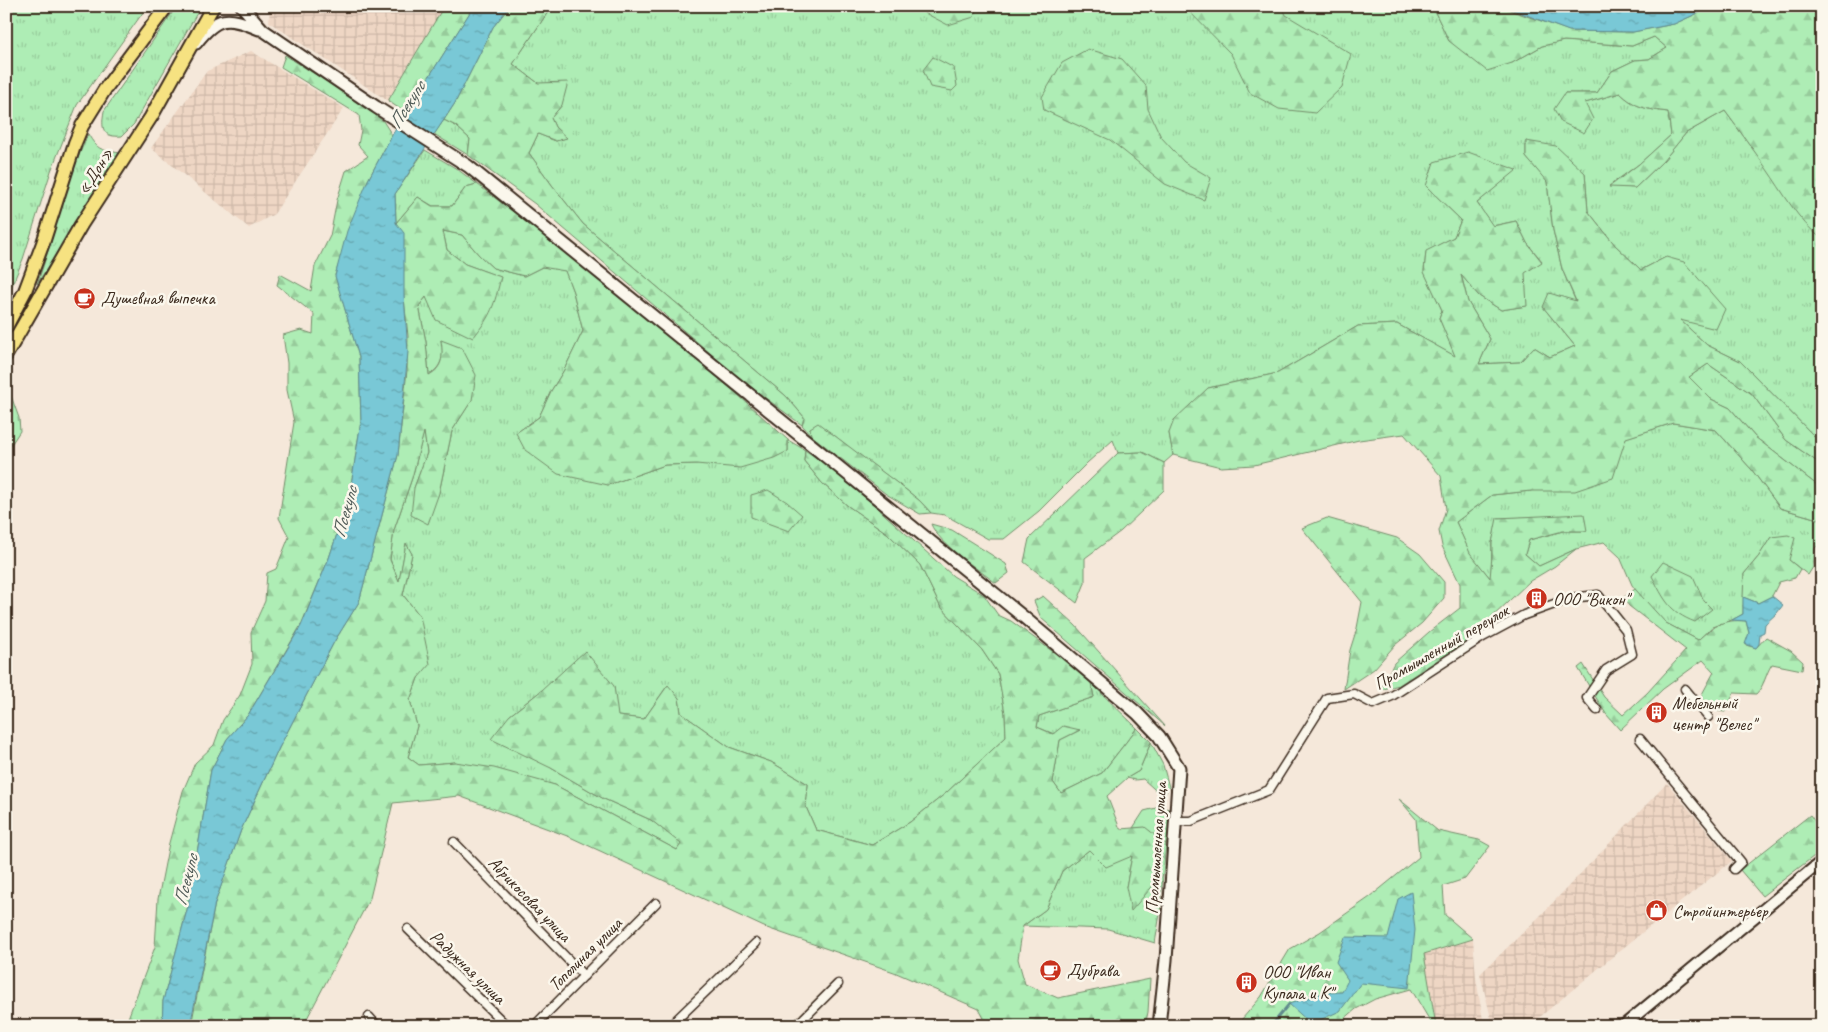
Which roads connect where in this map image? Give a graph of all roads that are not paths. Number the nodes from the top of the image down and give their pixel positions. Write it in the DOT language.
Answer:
graph roads {
  1 [pos="167,6"];
  2 [pos="213,6"];
  3 [pos="242,6"];
  4 [pos="263,30"];
  5 [pos="182,61"];
  6 [pos="6,327"];
  7 [pos="6,355"];
  8 [pos="1685,689"];
  9 [pos="1597,710"];
  10 [pos="1708,717"];
  11 [pos="1640,739"];
  12 [pos="1177,821"];
  13 [pos="454,842"];
  14 [pos="1822,861"];
  15 [pos="1734,869"];
  16 [pos="656,903"];
  17 [pos="408,929"];
  18 [pos="756,944"];
  19 [pos="584,976"];
  20 [pos="838,984"];
  21 [pos="369,1017"];
  22 [pos="377,1026"];
  23 [pos="507,1026"];
  24 [pos="534,1026"];
  25 [pos="670,1026"];
  26 [pos="796,1026"];
  27 [pos="1159,1026"];
  28 [pos="1623,1026"];
  1 -- 6 [label="highway, «Дон»"];
  2 -- 5 [label="highway, «Дон»"];
  3 -- 4 [label="main road"];
  4 -- 5 [label="main road"];
  4 -- 12 [label="main road, Промышленная улица"];
  5 -- 7 [label="highway, «Дон»"];
  8 -- 10 [label="street"];
  9 -- 12 [label="street, Промышленный переулок"];
  11 -- 15 [label="street"];
  12 -- 27 [label="main road, Промышленная улица"];
  13 -- 19 [label="street, Абрикосовая улица"];
  14 -- 28 [label="street"];
  16 -- 19 [label="street, Тополиная улица"];
  17 -- 23 [label="street, Радужная улица"];
  18 -- 25 [label="street"];
  19 -- 24 [label="street, Тополиная улица"];
  20 -- 26 [label="street"];
  21 -- 22 [label="street"];
}
